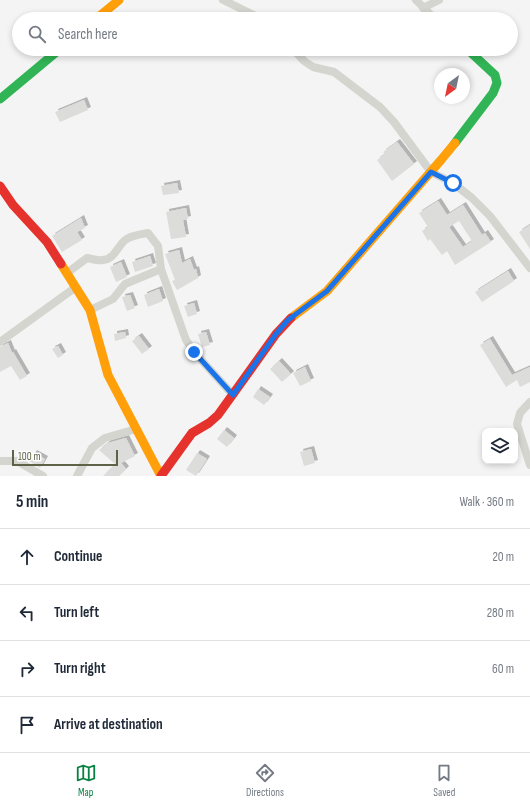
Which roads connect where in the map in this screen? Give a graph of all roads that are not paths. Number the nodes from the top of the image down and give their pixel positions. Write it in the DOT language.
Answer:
graph roads {
  1 [pos="119,0"];
  2 [pos="223,0"];
  3 [pos="416,0"];
  4 [pos="439,0"];
  5 [pos="423,8"];
  6 [pos="104,12"];
  7 [pos="248,12"];
  8 [pos="427,12"];
  9 [pos="52,56"];
  10 [pos="299,56"];
  11 [pos="475,56"];
  12 [pos="0,99"];
  13 [pos="431,172"];
  14 [pos="0,186"];
  15 [pos="530,268"];
  16 [pos="161,269"];
  17 [pos="67,273"];
  18 [pos="76,287"];
  19 [pos="90,310"];
  20 [pos="0,342"];
  21 [pos="233,395"];
  22 [pos="530,402"];
  23 [pos="136,429"];
  24 [pos="0,460"];
  25 [pos="530,465"];
  26 [pos="44,476"];
  27 [pos="77,476"];
  28 [pos="161,476"];
  1 -- 6 [label="street"];
  2 -- 7 [label="street"];
  3 -- 5 [label="street"];
  4 -- 5 [label="street"];
  5 -- 8 [label="street"];
  9 -- 12 [label="street"];
  10 -- 13 [label="street"];
  11 -- 13 [label="street"];
  13 -- 15 [label="street"];
  13 -- 21 [label="street"];
  14 -- 17 [label="street"];
  16 -- 17 [label="street"];
  16 -- 19 [label="street"];
  16 -- 21 [label="street"];
  17 -- 18 [label="street"];
  18 -- 19 [label="street"];
  18 -- 20 [label="street"];
  19 -- 23 [label="street"];
  21 -- 28 [label="street"];
  22 -- 25 [label="street"];
  23 -- 27 [label="street"];
  23 -- 28 [label="street"];
  24 -- 26 [label="street"];
}
